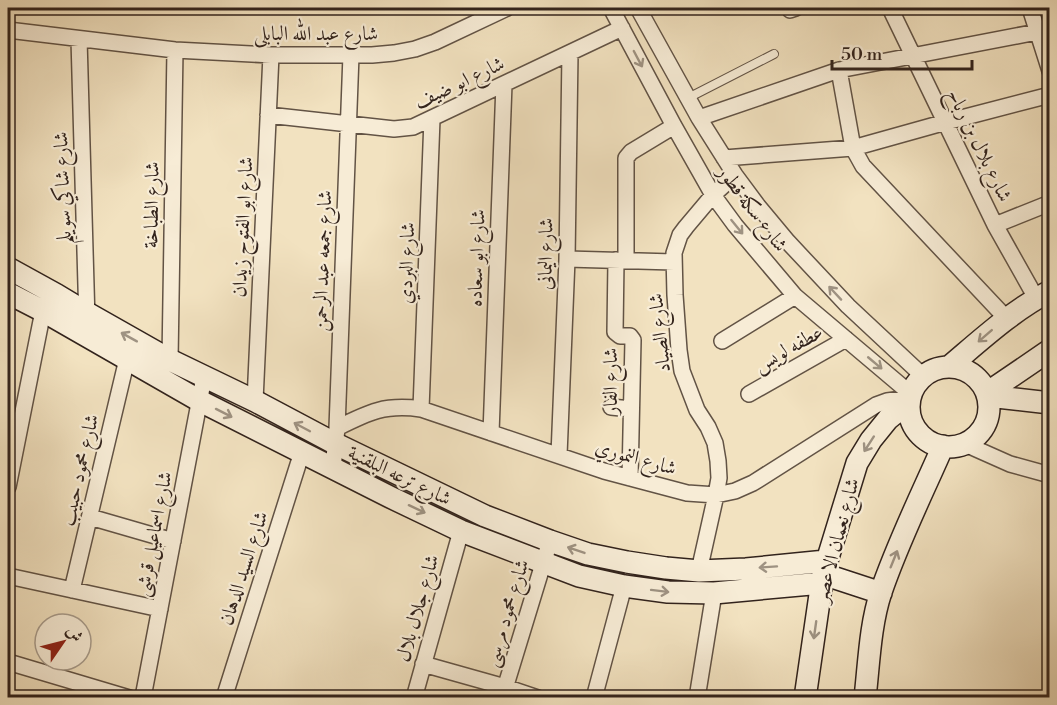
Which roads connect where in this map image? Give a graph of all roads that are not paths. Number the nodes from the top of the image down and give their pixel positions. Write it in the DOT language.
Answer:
graph roads {
  1 [pos="507,8"];
  2 [pos="611,8"];
  3 [pos="638,8"];
  4 [pos="890,8"];
  5 [pos="1030,8"];
  6 [pos="622,28"];
  7 [pos="8,30"];
  8 [pos="1037,32"];
  9 [pos="79,39"];
  10 [pos="175,50"];
  11 [pos="570,53"];
  12 [pos="774,54"];
  13 [pos="271,55"];
  14 [pos="913,55"];
  15 [pos="351,56"];
  16 [pos="839,70"];
  17 [pos="1050,71"];
  18 [pos="504,84"];
  19 [pos="1050,95"];
  20 [pos="688,98"];
  21 [pos="268,115"];
  22 [pos="699,118"];
  23 [pos="432,119"];
  24 [pos="946,122"];
  25 [pos="348,125"];
  26 [pos="674,126"];
  27 [pos="853,148"];
  28 [pos="724,158"];
  29 [pos="735,175"];
  30 [pos="713,195"];
  31 [pos="1050,203"];
  32 [pos="995,225"];
  33 [pos="567,259"];
  34 [pos="621,260"];
  35 [pos="674,262"];
  36 [pos="8,268"];
  37 [pos="8,293"];
  38 [pos="1043,294"];
  39 [pos="795,296"];
  40 [pos="43,311"];
  41 [pos="87,313"];
  42 [pos="1006,318"];
  43 [pos="86,335"];
  44 [pos="846,339"];
  45 [pos="722,342"];
  46 [pos="1050,350"];
  47 [pos="127,359"];
  48 [pos="170,360"];
  49 [pos="950,366"];
  50 [pos="923,376"];
  51 [pos="204,377"];
  52 [pos="749,394"];
  53 [pos="987,394"];
  54 [pos="910,398"];
  55 [pos="200,401"];
  56 [pos="255,401"];
  57 [pos="1050,403"];
  58 [pos="612,407"];
  59 [pos="421,409"];
  60 [pos="631,409"];
  61 [pos="491,433"];
  62 [pos="336,436"];
  63 [pos="965,444"];
  64 [pos="943,446"];
  65 [pos="302,452"];
  66 [pos="559,455"];
  67 [pos="333,468"];
  68 [pos="396,474"];
  69 [pos="1050,475"];
  70 [pos="630,478"];
  71 [pos="8,487"];
  72 [pos="716,495"];
  73 [pos="390,497"];
  74 [pos="90,517"];
  75 [pos="461,531"];
  76 [pos="173,541"];
  77 [pos="550,541"];
  78 [pos="544,563"];
  79 [pos="699,571"];
  80 [pos="824,573"];
  81 [pos="8,576"];
  82 [pos="624,586"];
  83 [pos="72,590"];
  84 [pos="714,593"];
  85 [pos="881,593"];
  86 [pos="160,609"];
  87 [pos="8,662"];
  88 [pos="423,664"];
  89 [pos="504,692"];
  90 [pos="129,698"];
  91 [pos="141,698"];
  92 [pos="224,698"];
  93 [pos="414,698"];
  94 [pos="538,698"];
  95 [pos="594,698"];
  96 [pos="697,698"];
  97 [pos="805,698"];
  98 [pos="865,698"];
  1 -- 15 [label="street, شارع عبد الله البابلى"];
  2 -- 6 [label="street, شارع سكة قطور"];
  3 -- 20 [label="street, شارع سكة قطور"];
  4 -- 14 [label="street, شارع بلال بن رباح"];
  5 -- 8 [label="street"];
  6 -- 11 [label="street, شارع ابو ضيف"];
  6 -- 26 [label="street, شارع سكة قطور, one-way"];
  7 -- 9 [label="street, شارع عبد الله البابلى"];
  8 -- 14 [label="street"];
  8 -- 17 [label="street"];
  9 -- 10 [label="street, شارع عبد الله البابلى"];
  9 -- 41 [label="street, شارع شاكي سويلم"];
  10 -- 13 [label="street, شارع عبد الله البابلى"];
  10 -- 48 [label="street, شارع الطباخة"];
  11 -- 18 [label="street, شارع ابو ضيف"];
  11 -- 33 [label="street, شارع اليمانى"];
  12 -- 20 [label="lane"];
  13 -- 15 [label="street, شارع عبد الله البابلى"];
  13 -- 21 [label="street, شارع ابو الفتوح زيدان"];
  14 -- 16 [label="street"];
  14 -- 24 [label="street, شارع بلال بن رباح"];
  15 -- 25 [label="street, شارع جمعه عبد الرحمن"];
  16 -- 22 [label="street"];
  16 -- 27 [label="street"];
  18 -- 23 [label="street, شارع ابو ضيف"];
  18 -- 61 [label="street, شارع ابو سعاده"];
  19 -- 24 [label="street"];
  20 -- 22 [label="street, شارع سكة قطور"];
  21 -- 25 [label="street, شارع ابو ضيف"];
  21 -- 56 [label="street, شارع ابو الفتوح زيدان"];
  22 -- 28 [label="street, شارع سكة قطور"];
  23 -- 25 [label="street, شارع ابو ضيف"];
  23 -- 59 [label="street, شارع البردي"];
  24 -- 27 [label="street"];
  24 -- 32 [label="street, شارع بلال بن رباح"];
  25 -- 62 [label="street, شارع جمعه عبد الرحمن"];
  26 -- 30 [label="street, شارع سكة قطور"];
  26 -- 34 [label="street, شارع الفار"];
  27 -- 28 [label="street"];
  27 -- 42 [label="street"];
  28 -- 29 [label="street, شارع سكة قطور"];
  29 -- 30 [label="street, شارع الصياد"];
  50 -- 29 [label="street, شارع سكة قطور, one-way"];
  30 -- 35 [label="street, شارع الصياد"];
  30 -- 39 [label="street, شارع سكة قطور, one-way"];
  31 -- 32 [label="street"];
  32 -- 38 [label="street, شارع بلال بن رباح"];
  33 -- 34 [label="street"];
  33 -- 66 [label="street, شارع اليمانى"];
  34 -- 35 [label="street"];
  34 -- 60 [label="street, شارع الفار"];
  35 -- 72 [label="street, شارع الصياد"];
  36 -- 41 [label="street, شارع ترعه البلقنية"];
  37 -- 40 [label="street, شارع ترعه البلقنية"];
  38 -- 42 [label="street"];
  39 -- 44 [label="street, شارع سكة قطور"];
  39 -- 45 [label="street, عطفه لويس"];
  40 -- 43 [label="street, شارع ترعه البلقنية"];
  40 -- 71 [label="street"];
  41 -- 43 [label="street, شارع شاكي سويلم"];
  48 -- 41 [label="street, شارع ترعه البلقنية, one-way"];
  42 -- 49 [label="street, one-way"];
  43 -- 47 [label="street, شارع ترعه البلقنية"];
  44 -- 52 [label="street, عطفه لويس"];
  44 -- 54 [label="street, شارع سكة قطور, one-way"];
  46 -- 53 [label="street"];
  47 -- 55 [label="street, شارع ترعه البلقنية"];
  47 -- 74 [label="street, شارع محمود حبيب"];
  48 -- 51 [label="street, شارع ترعه البلقنية"];
  49 -- 50 [label="street"];
  49 -- 53 [label="street"];
  50 -- 54 [label="street"];
  51 -- 55 [label="street, شارع اسماعيل قرشى"];
  51 -- 56 [label="street, شارع ترعه البلقنية"];
  53 -- 57 [label="street"];
  53 -- 63 [label="street"];
  54 -- 64 [label="street"];
  54 -- 72 [label="street, شارع النموري"];
  54 -- 80 [label="street, شارع نعمان الاعصر, one-way"];
  55 -- 65 [label="street, شارع ترعه البلقنية, one-way"];
  55 -- 76 [label="street, شارع اسماعيل قرشى"];
  62 -- 56 [label="street, شارع ترعه البلقنية, one-way"];
  58 -- 60 [label="street"];
  59 -- 61 [label="street, شارع النموري"];
  59 -- 62 [label="street, شارع النموري"];
  60 -- 70 [label="street, شارع الفار"];
  61 -- 66 [label="street, شارع النموري"];
  62 -- 67 [label="street, شارع جمعه عبد الرحمن"];
  62 -- 68 [label="street, شارع ترعه البلقنية"];
  63 -- 64 [label="street"];
  63 -- 69 [label="street"];
  85 -- 64 [label="street, one-way"];
  65 -- 67 [label="street, شارع ترعه البلقنية"];
  65 -- 92 [label="street, شارع السيد الدهان"];
  66 -- 70 [label="street, شارع النموري"];
  67 -- 73 [label="street, شارع ترعه البلقنية"];
  68 -- 73 [label="street"];
  68 -- 77 [label="street, شارع ترعه البلقنية"];
  70 -- 72 [label="street, شارع النموري"];
  72 -- 79 [label="street, شارع الصياد"];
  73 -- 75 [label="street, شارع ترعه البلقنية, one-way"];
  74 -- 76 [label="street"];
  74 -- 83 [label="street, شارع محمود حبيب"];
  75 -- 78 [label="street, شارع ترعه البلقنية"];
  75 -- 88 [label="street, شارع جلال بلال"];
  76 -- 86 [label="street, شارع اسماعيل قرشى"];
  77 -- 78 [label="street, شارع محمود مرسى"];
  79 -- 77 [label="street, شارع ترعه البلقنية, one-way"];
  78 -- 82 [label="street, شارع ترعه البلقنية"];
  78 -- 89 [label="street, شارع محمود مرسى"];
  80 -- 79 [label="street, شارع ترعه البلقنية, one-way"];
  80 -- 84 [label="street, شارع ترعه البلقنية"];
  80 -- 85 [label="street"];
  80 -- 97 [label="street, شارع نعمان الاعصر, one-way"];
  81 -- 83 [label="street"];
  82 -- 84 [label="street, شارع ترعه البلقنية, one-way"];
  82 -- 95 [label="street"];
  83 -- 86 [label="street"];
  84 -- 96 [label="street"];
  85 -- 98 [label="street"];
  86 -- 91 [label="street, شارع اسماعيل قرشى"];
  87 -- 90 [label="street"];
  88 -- 89 [label="street"];
  88 -- 93 [label="street, شارع جلال بلال"];
  89 -- 94 [label="street"];
}
